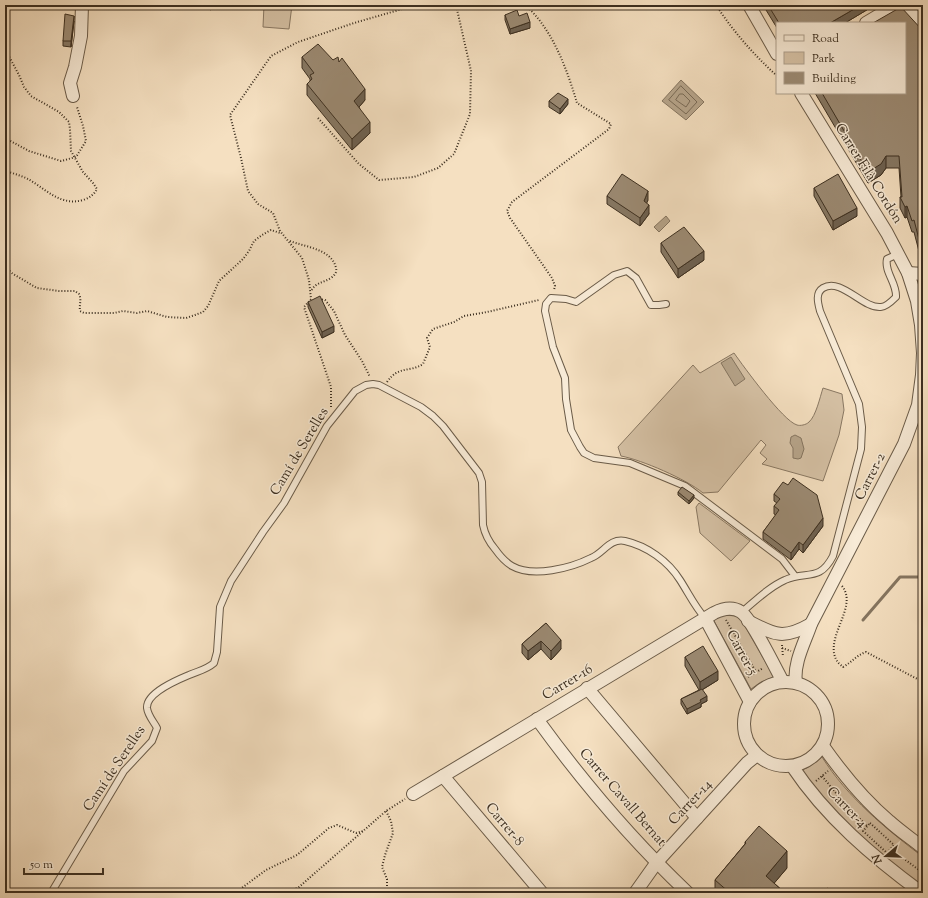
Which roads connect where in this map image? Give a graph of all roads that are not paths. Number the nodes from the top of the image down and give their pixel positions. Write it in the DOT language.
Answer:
graph roads {
  1 [pos="82,5"];
  2 [pos="749,5"];
  3 [pos="896,5"];
  4 [pos="904,5"];
  5 [pos="868,22"];
  6 [pos="923,25"];
  7 [pos="776,52"];
  8 [pos="802,94"];
  9 [pos="73,96"];
  10 [pos="898,254"];
  11 [pos="908,273"];
  12 [pos="923,274"];
  13 [pos="666,304"];
  14 [pos="795,576"];
  15 [pos="745,617"];
  16 [pos="705,618"];
  17 [pos="811,624"];
  18 [pos="783,682"];
  19 [pos="796,683"];
  20 [pos="587,688"];
  21 [pos="750,702"];
  22 [pos="537,719"];
  23 [pos="823,746"];
  24 [pos="757,755"];
  25 [pos="792,766"];
  26 [pos="443,776"];
  27 [pos="412,794"];
  28 [pos="697,818"];
  29 [pos="923,848"];
  30 [pos="657,862"];
  31 [pos="51,893"];
  32 [pos="542,893"];
  33 [pos="635,893"];
  34 [pos="688,893"];
  35 [pos="922,893"];
  1 -- 9 [label="street"];
  2 -- 7 [label="street"];
  3 -- 5 [label="street"];
  4 -- 6 [label="street"];
  8 -- 10 [label="street, Carrer Filà Cordón"];
  10 -- 11 [label="street, Carrer Filà Cordón"];
  10 -- 14 [label="lane"];
  11 -- 12 [label="street"];
  11 -- 17 [label="street, Carrer-2"];
  13 -- 14 [label="lane"];
  14 -- 15 [label="lane"];
  15 -- 16 [label="street, Carrer-16"];
  15 -- 17 [label="street"];
  15 -- 18 [label="street, Carrer-5"];
  16 -- 20 [label="street, Carrer-16"];
  16 -- 21 [label="street, Carrer-5"];
  16 -- 31 [label="lane, Camí de Serelles"];
  17 -- 19 [label="street, Carrer-2"];
  18 -- 19 [label="street"];
  18 -- 21 [label="street"];
  19 -- 23 [label="street"];
  20 -- 22 [label="street, Carrer-16"];
  20 -- 28 [label="street"];
  21 -- 24 [label="street"];
  22 -- 26 [label="street, Carrer-16"];
  22 -- 30 [label="street, Carrer Cavall Bernat"];
  23 -- 25 [label="street"];
  23 -- 29 [label="street, Carrer-4"];
  24 -- 25 [label="street"];
  24 -- 28 [label="street, Carrer-14"];
  25 -- 35 [label="street, Carrer-4"];
  26 -- 27 [label="street, Carrer-16"];
  26 -- 32 [label="street, Carrer-8"];
  28 -- 30 [label="street, Carrer-14"];
  30 -- 33 [label="street, Carrer-14"];
  30 -- 34 [label="street, Carrer Cavall Bernat"];
}
